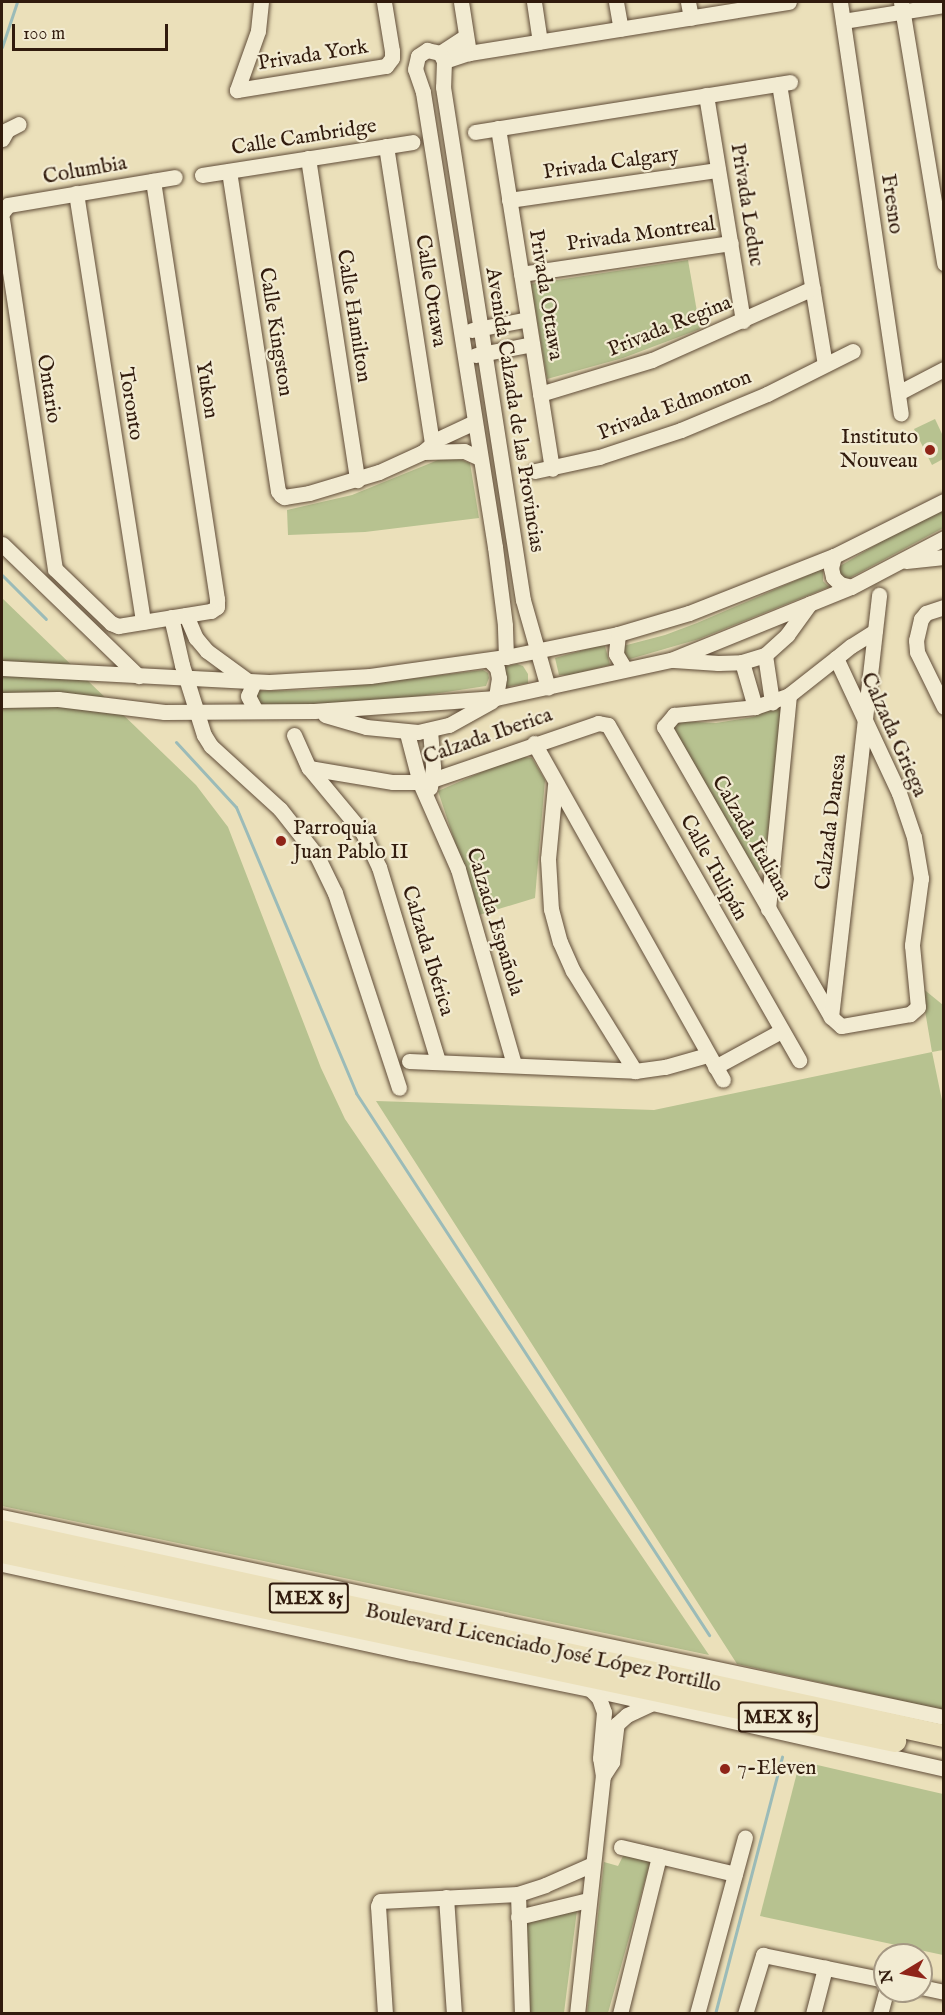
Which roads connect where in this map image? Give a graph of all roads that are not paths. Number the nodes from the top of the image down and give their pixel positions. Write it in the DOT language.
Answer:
graph roads {
  1 [pos="261,2"];
  2 [pos="384,2"];
  3 [pos="461,2"];
  4 [pos="534,2"];
  5 [pos="616,2"];
  6 [pos="688,2"];
  7 [pos="789,2"];
  8 [pos="840,2"];
  9 [pos="766,4"];
  10 [pos="944,6"];
  11 [pos="902,7"];
  12 [pos="691,18"];
  13 [pos="843,21"];
  14 [pos="621,29"];
  15 [pos="466,36"];
  16 [pos="540,42"];
  17 [pos="469,53"];
  18 [pos="390,56"];
  19 [pos="442,57"];
  20 [pos="416,62"];
  21 [pos="706,95"];
  22 [pos="19,124"];
  23 [pos="498,128"];
  24 [pos="476,132"];
  25 [pos="2,139"];
  26 [pos="412,142"];
  27 [pos="386,146"];
  28 [pos="308,158"];
  29 [pos="718,170"];
  30 [pos="229,171"];
  31 [pos="202,175"];
  32 [pos="175,177"];
  33 [pos="153,181"];
  34 [pos="76,193"];
  35 [pos="509,200"];
  36 [pos="2,214"];
  37 [pos="731,243"];
  38 [pos="944,263"];
  39 [pos="521,274"];
  40 [pos="813,288"];
  41 [pos="528,319"];
  42 [pos="743,321"];
  43 [pos="480,328"];
  44 [pos="460,332"];
  45 [pos="532,344"];
  46 [pos="853,351"];
  47 [pos="483,353"];
  48 [pos="464,357"];
  49 [pos="825,364"];
  50 [pos="944,369"];
  51 [pos="898,393"];
  52 [pos="540,394"];
  53 [pos="901,413"];
  54 [pos="474,422"];
  55 [pos="430,449"];
  56 [pos="480,458"];
  57 [pos="552,469"];
  58 [pos="535,471"];
  59 [pos="357,480"];
  60 [pos="944,501"];
  61 [pos="944,537"];
  62 [pos="2,544"];
  63 [pos="834,556"];
  64 [pos="944,557"];
  65 [pos="900,561"];
  66 [pos="851,587"];
  67 [pos="879,595"];
  68 [pos="810,603"];
  69 [pos="944,607"];
  70 [pos="179,616"];
  71 [pos="142,622"];
  72 [pos="875,631"];
  73 [pos="618,634"];
  74 [pos="537,651"];
  75 [pos="765,655"];
  76 [pos="506,657"];
  77 [pos="836,658"];
  78 [pos="489,660"];
  79 [pos="670,660"];
  80 [pos="742,662"];
  81 [pos="2,668"];
  82 [pos="625,669"];
  83 [pos="59,672"];
  84 [pos="138,676"];
  85 [pos="186,679"];
  86 [pos="253,682"];
  87 [pos="548,688"];
  88 [pos="789,695"];
  89 [pos="496,698"];
  90 [pos="58,699"];
  91 [pos="2,700"];
  92 [pos="772,702"];
  93 [pos="755,707"];
  94 [pos="944,707"];
  95 [pos="195,711"];
  96 [pos="256,711"];
  97 [pos="314,711"];
  98 [pos="865,721"];
  99 [pos="608,725"];
  100 [pos="430,730"];
  101 [pos="407,733"];
  102 [pos="294,735"];
  103 [pos="534,743"];
  104 [pos="309,768"];
  105 [pos="555,785"];
  106 [pos="427,786"];
  107 [pos="768,909"];
  108 [pos="831,1017"];
  109 [pos="781,1031"];
  110 [pos="799,1060"];
  111 [pos="409,1061"];
  112 [pos="438,1061"];
  113 [pos="514,1064"];
  114 [pos="715,1067"];
  115 [pos="635,1071"];
  116 [pos="399,1088"];
  117 [pos="2,1519"];
  118 [pos="11,1533"];
  119 [pos="2,1552"];
  120 [pos="2,1564"];
  121 [pos="500,1631"];
  122 [pos="448,1646"];
  123 [pos="411,1653"];
  124 [pos="590,1689"];
  125 [pos="651,1704"];
  126 [pos="944,1717"];
  127 [pos="944,1736"];
  128 [pos="944,1752"];
  129 [pos="944,1769"];
  130 [pos="603,1776"];
  131 [pos="745,1837"];
  132 [pos="621,1846"];
  133 [pos="659,1856"];
  134 [pos="593,1864"];
  135 [pos="735,1874"];
  136 [pos="518,1894"];
  137 [pos="446,1897"];
  138 [pos="588,1900"];
  139 [pos="518,1917"];
  140 [pos="825,1968"];
  141 [pos="873,1978"];
  142 [pos="385,2013"];
  143 [pos="454,2013"];
  144 [pos="522,2013"];
  145 [pos="577,2013"];
  146 [pos="620,2013"];
  147 [pos="697,2013"];
  148 [pos="745,2013"];
  149 [pos="813,2013"];
  1 -- 18 [label="street, Privada York"];
  2 -- 18 [label="street"];
  3 -- 15 [label="street"];
  4 -- 16 [label="street"];
  5 -- 14 [label="street"];
  6 -- 12 [label="street"];
  7 -- 9 [label="street, Privada York"];
  8 -- 13 [label="street, Fresno"];
  9 -- 12 [label="street, Privada York"];
  10 -- 11 [label="street"];
  11 -- 13 [label="street"];
  11 -- 38 [label="street"];
  12 -- 14 [label="street, Privada York"];
  13 -- 51 [label="street, Fresno"];
  14 -- 16 [label="street, Privada York"];
  15 -- 17 [label="street"];
  15 -- 19 [label="street"];
  16 -- 17 [label="street, Privada York"];
  17 -- 19 [label="street, Privada York"];
  18 -- 20 [label="street"];
  18 -- 20 [label="street, Privada York"];
  19 -- 20 [label="street, Privada York"];
  19 -- 43 [label="street, Avenida Calzada de las Provincias"];
  20 -- 44 [label="street, Avenida Calzada de las Provincias"];
  21 -- 23 [label="street"];
  21 -- 29 [label="street, Privada Leduc"];
  21 -- 40 [label="street"];
  22 -- 25 [label="street"];
  23 -- 24 [label="street"];
  23 -- 35 [label="street, Privada Ottawa"];
  26 -- 27 [label="street, Calle Cambridge"];
  27 -- 28 [label="street, Calle Cambridge"];
  27 -- 55 [label="street, Calle Ottawa"];
  28 -- 30 [label="street, Calle Cambridge"];
  28 -- 59 [label="street, Calle Hamilton"];
  29 -- 35 [label="street, Privada Calgary"];
  29 -- 37 [label="street, Privada Leduc"];
  30 -- 31 [label="street, Calle Cambridge"];
  30 -- 59 [label="street, Calle Kingston"];
  32 -- 33 [label="street, Columbia"];
  33 -- 34 [label="street, Columbia"];
  33 -- 70 [label="street, Yukon"];
  34 -- 36 [label="street, Columbia"];
  34 -- 71 [label="street, Toronto"];
  35 -- 39 [label="street, Privada Ottawa"];
  36 -- 71 [label="street, Ontario"];
  37 -- 39 [label="street, Privada Montreal"];
  37 -- 42 [label="street, Privada Leduc"];
  39 -- 41 [label="street, Privada Ottawa"];
  40 -- 42 [label="street, Privada Regina"];
  40 -- 49 [label="street"];
  41 -- 43 [label="street"];
  41 -- 45 [label="street, Privada Ottawa"];
  42 -- 52 [label="street, Privada Regina"];
  43 -- 44 [label="street"];
  43 -- 47 [label="street, Avenida Calzada de las Provincias"];
  44 -- 48 [label="street, Avenida Calzada de las Provincias"];
  45 -- 47 [label="street"];
  45 -- 52 [label="street, Privada Ottawa"];
  46 -- 49 [label="street, Privada Edmonton"];
  47 -- 48 [label="street"];
  47 -- 74 [label="street, Avenida Calzada de las Provincias"];
  48 -- 54 [label="street, Avenida Calzada de las Provincias"];
  49 -- 57 [label="street, Privada Edmonton"];
  50 -- 51 [label="street"];
  51 -- 53 [label="street, Fresno"];
  52 -- 57 [label="street, Privada Ottawa"];
  54 -- 55 [label="street"];
  54 -- 56 [label="street, Avenida Calzada de las Provincias"];
  55 -- 56 [label="street"];
  55 -- 59 [label="street"];
  56 -- 76 [label="street, Avenida Calzada de las Provincias"];
  57 -- 58 [label="street, Privada Edmonton"];
  60 -- 63 [label="street"];
  61 -- 65 [label="street"];
  62 -- 84 [label="street"];
  63 -- 66 [label="street"];
  63 -- 73 [label="street"];
  64 -- 65 [label="street"];
  65 -- 66 [label="street"];
  66 -- 68 [label="street"];
  67 -- 72 [label="street, Calzada Danesa"];
  68 -- 75 [label="street"];
  68 -- 79 [label="street"];
  69 -- 94 [label="street"];
  70 -- 71 [label="street"];
  70 -- 85 [label="street"];
  70 -- 86 [label="street"];
  72 -- 77 [label="street"];
  72 -- 98 [label="street, Calzada Danesa"];
  73 -- 74 [label="street"];
  73 -- 82 [label="street"];
  74 -- 76 [label="street"];
  74 -- 87 [label="street, Avenida Calzada de las Provincias"];
  75 -- 80 [label="street"];
  75 -- 92 [label="street"];
  76 -- 78 [label="street"];
  77 -- 88 [label="street, Calzada Griega"];
  77 -- 98 [label="street, Calzada Griega"];
  78 -- 86 [label="street"];
  78 -- 89 [label="street"];
  79 -- 80 [label="street"];
  79 -- 82 [label="street"];
  80 -- 93 [label="street"];
  81 -- 83 [label="street"];
  82 -- 87 [label="street"];
  83 -- 84 [label="street"];
  83 -- 90 [label="street"];
  84 -- 85 [label="street"];
  85 -- 86 [label="street"];
  85 -- 95 [label="street"];
  86 -- 96 [label="street"];
  87 -- 89 [label="street"];
  88 -- 92 [label="street, Calzada Griega"];
  88 -- 107 [label="street"];
  89 -- 97 [label="street"];
  89 -- 100 [label="street"];
  90 -- 91 [label="street"];
  90 -- 95 [label="street"];
  92 -- 93 [label="street, Calzada Griega"];
  93 -- 107 [label="street, Calzada Italiana"];
  95 -- 96 [label="street"];
  95 -- 116 [label="street"];
  96 -- 97 [label="street"];
  97 -- 101 [label="street"];
  98 -- 108 [label="street, Calzada Danesa"];
  98 -- 108 [label="street, Calzada Griega"];
  99 -- 103 [label="street, Calzada Iberica"];
  99 -- 109 [label="street, Calle Tulipán"];
  100 -- 101 [label="street"];
  100 -- 106 [label="street"];
  101 -- 106 [label="street"];
  102 -- 104 [label="street, Calzada Ibérica"];
  103 -- 105 [label="street"];
  103 -- 106 [label="street, Calzada Iberica"];
  104 -- 106 [label="street, Calzada Iberica"];
  104 -- 112 [label="street, Calzada Ibérica"];
  105 -- 114 [label="street"];
  105 -- 115 [label="street"];
  106 -- 113 [label="street, Calzada Española"];
  107 -- 108 [label="street, Calzada Italiana"];
  109 -- 110 [label="street, Calle Tulipán"];
  109 -- 114 [label="street"];
  111 -- 112 [label="street"];
  112 -- 113 [label="street"];
  113 -- 115 [label="street"];
  114 -- 115 [label="street"];
  117 -- 118 [label="highway"];
  117 -- 121 [label="street, Boulevard Licenciado José López Portillo"];
  118 -- 121 [label="highway, Boulevard Licenciado José López Portillo / MEX 85"];
  119 -- 122 [label="highway, Boulevard Licenciado José López Portillo / MEX 85"];
  120 -- 123 [label="street, Boulevard Licenciado José López Portillo"];
  121 -- 126 [label="street, Boulevard Licenciado José López Portillo"];
  121 -- 127 [label="highway, Boulevard Licenciado José López Portillo / MEX 85"];
  122 -- 123 [label="highway"];
  122 -- 128 [label="highway, Boulevard Licenciado José López Portillo / MEX 85"];
  123 -- 124 [label="street, Boulevard Licenciado José López Portillo"];
  124 -- 125 [label="street, Boulevard Licenciado José López Portillo"];
  124 -- 130 [label="street"];
  125 -- 129 [label="street, Boulevard Licenciado José López Portillo"];
  125 -- 130 [label="street"];
  130 -- 134 [label="street"];
  131 -- 135 [label="street"];
  132 -- 133 [label="street"];
  133 -- 135 [label="street"];
  133 -- 146 [label="street"];
  134 -- 136 [label="street"];
  134 -- 138 [label="street"];
  135 -- 147 [label="street"];
  136 -- 137 [label="street"];
  136 -- 139 [label="street"];
  137 -- 142 [label="street"];
  137 -- 143 [label="street"];
  138 -- 139 [label="street"];
  138 -- 145 [label="street"];
  139 -- 144 [label="street"];
  140 -- 141 [label="street"];
  140 -- 148 [label="street"];
  140 -- 149 [label="street"];
}
